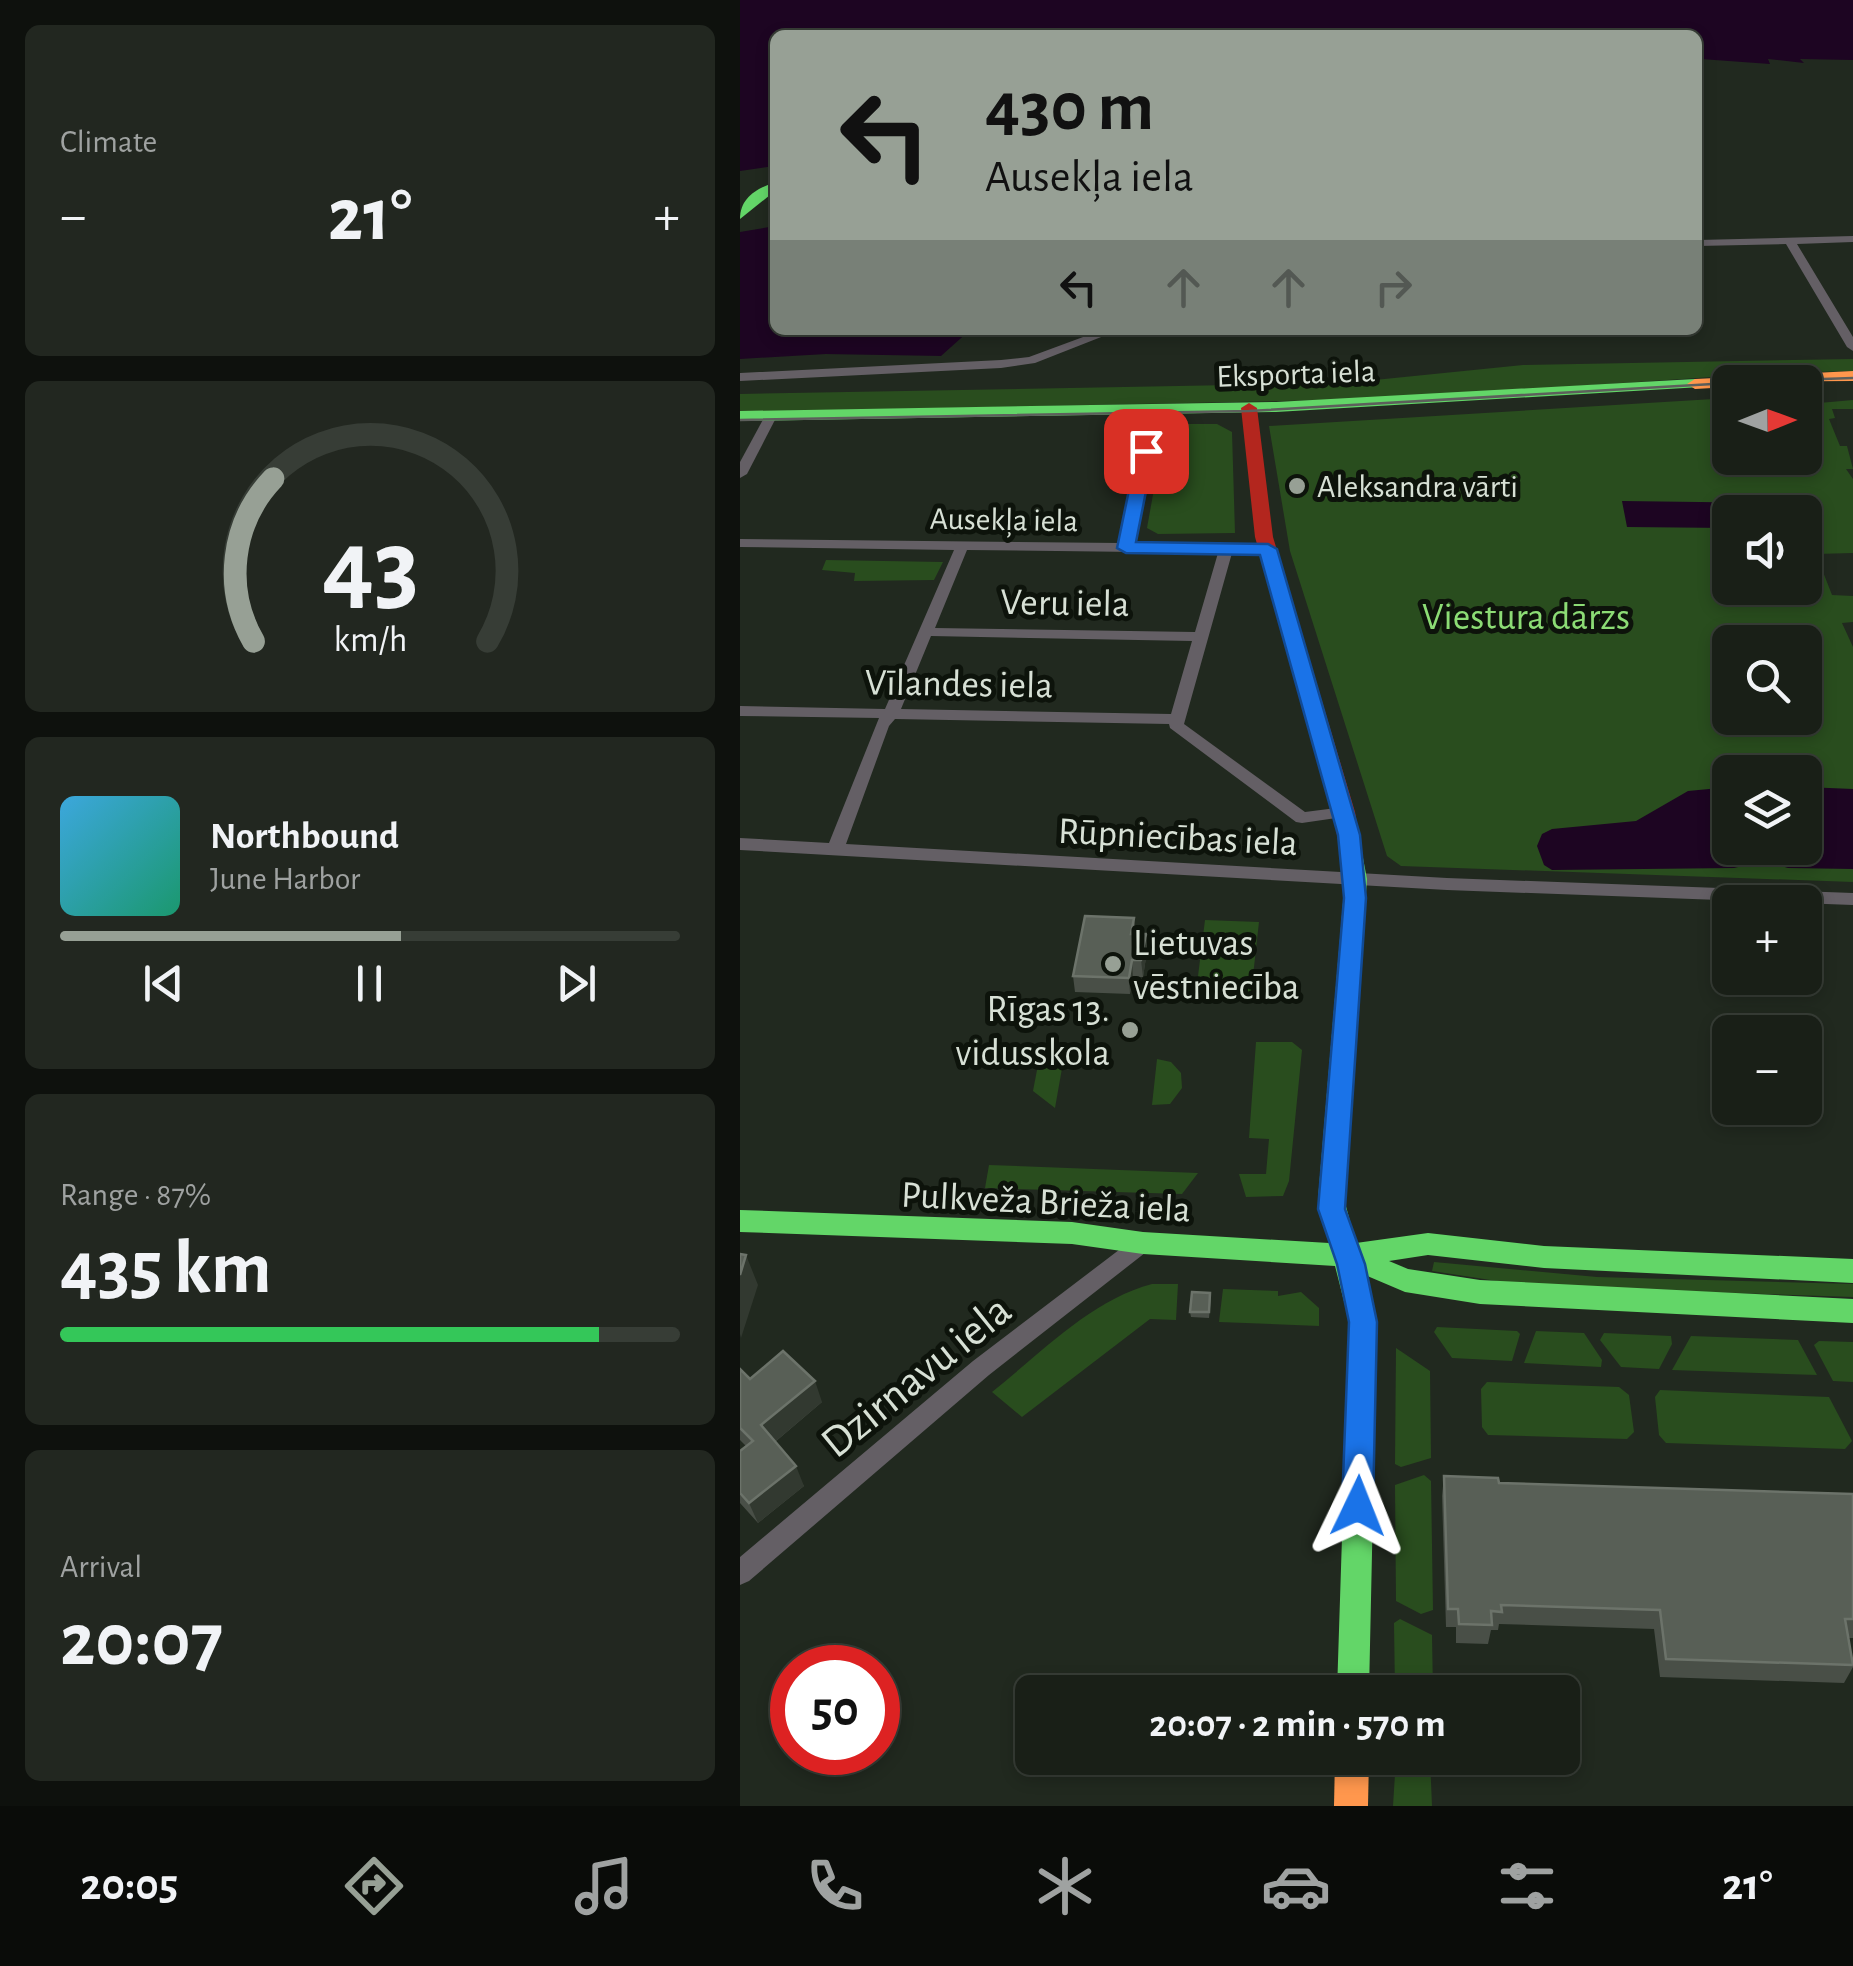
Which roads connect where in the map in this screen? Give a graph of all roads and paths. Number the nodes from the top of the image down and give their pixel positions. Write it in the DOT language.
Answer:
graph roads {
  1 [pos="742,181"];
  2 [pos="770,184"];
  3 [pos="770,187"];
  4 [pos="770,210"];
  5 [pos="740,215"];
  6 [pos="1853,239"];
  7 [pos="1789,240"];
  8 [pos="1702,243"];
  9 [pos="1099,335"];
  10 [pos="1853,347"];
  11 [pos="1853,376"];
  12 [pos="740,377"];
  13 [pos="1853,386"];
  14 [pos="1822,387"];
  15 [pos="1712,392"];
  16 [pos="1250,413"];
  17 [pos="1153,415"];
  18 [pos="740,416"];
  19 [pos="768,421"];
  20 [pos="740,427"];
  21 [pos="740,474"];
  22 [pos="740,543"];
  23 [pos="962,546"];
  24 [pos="1126,548"];
  25 [pos="1226,549"];
  26 [pos="1268,549"];
  27 [pos="927,632"];
  28 [pos="1202,638"];
  29 [pos="740,711"];
  30 [pos="891,714"];
  31 [pos="1176,719"];
  32 [pos="1344,812"];
  33 [pos="740,844"];
  34 [pos="835,850"];
  35 [pos="1356,879"];
  36 [pos="1853,899"];
  37 [pos="740,1221"];
  38 [pos="1143,1243"];
  39 [pos="1348,1255"];
  40 [pos="1853,1272"];
  41 [pos="1853,1311"];
  42 [pos="740,1573"];
  43 [pos="1354,1675"];
  44 [pos="1352,1775"];
  45 [pos="1351,1806"];
  1 -- 2 [label="main road"];
  3 -- 5 [label="main road"];
  4 -- 5 [label="main road"];
  6 -- 7 [label="street"];
  7 -- 8 [label="street"];
  7 -- 10 [label="street"];
  9 -- 12 [label="street"];
  11 -- 16 [label="main road, Eksporta iela"];
  13 -- 14 [label="main road"];
  15 -- 16 [label="main road, Eksporta iela"];
  16 -- 17 [label="main road, Eksporta iela"];
  16 -- 26 [label="main road"];
  17 -- 19 [label="main road, Eksporta iela"];
  17 -- 24 [label="street"];
  18 -- 19 [label="main road, Eksporta iela"];
  19 -- 20 [label="main road, Eksporta iela"];
  19 -- 21 [label="street"];
  22 -- 23 [label="street, Ausekļa iela"];
  23 -- 24 [label="street, Ausekļa iela"];
  23 -- 27 [label="street"];
  24 -- 25 [label="street, Ausekļa iela"];
  25 -- 26 [label="street, Ausekļa iela"];
  25 -- 28 [label="street"];
  26 -- 32 [label="main road"];
  27 -- 28 [label="street, Veru iela"];
  27 -- 30 [label="street"];
  28 -- 31 [label="street"];
  29 -- 30 [label="street, Vīlandes iela"];
  30 -- 31 [label="street, Vīlandes iela"];
  30 -- 34 [label="street"];
  31 -- 32 [label="street"];
  32 -- 35 [label="main road"];
  33 -- 34 [label="street, Rūpniecības iela"];
  34 -- 35 [label="street, Rūpniecības iela"];
  35 -- 36 [label="street, Rūpniecības iela"];
  35 -- 39 [label="main road"];
  37 -- 38 [label="main road, Pulkveža Brieža iela"];
  38 -- 39 [label="main road, Pulkveža Brieža iela"];
  38 -- 42 [label="street, Dzirnavu iela"];
  39 -- 40 [label="main road, Pulkveža Brieža iela"];
  39 -- 41 [label="main road, Pulkveža Brieža iela"];
  39 -- 43 [label="main road"];
  44 -- 45 [label="main road"];
}
